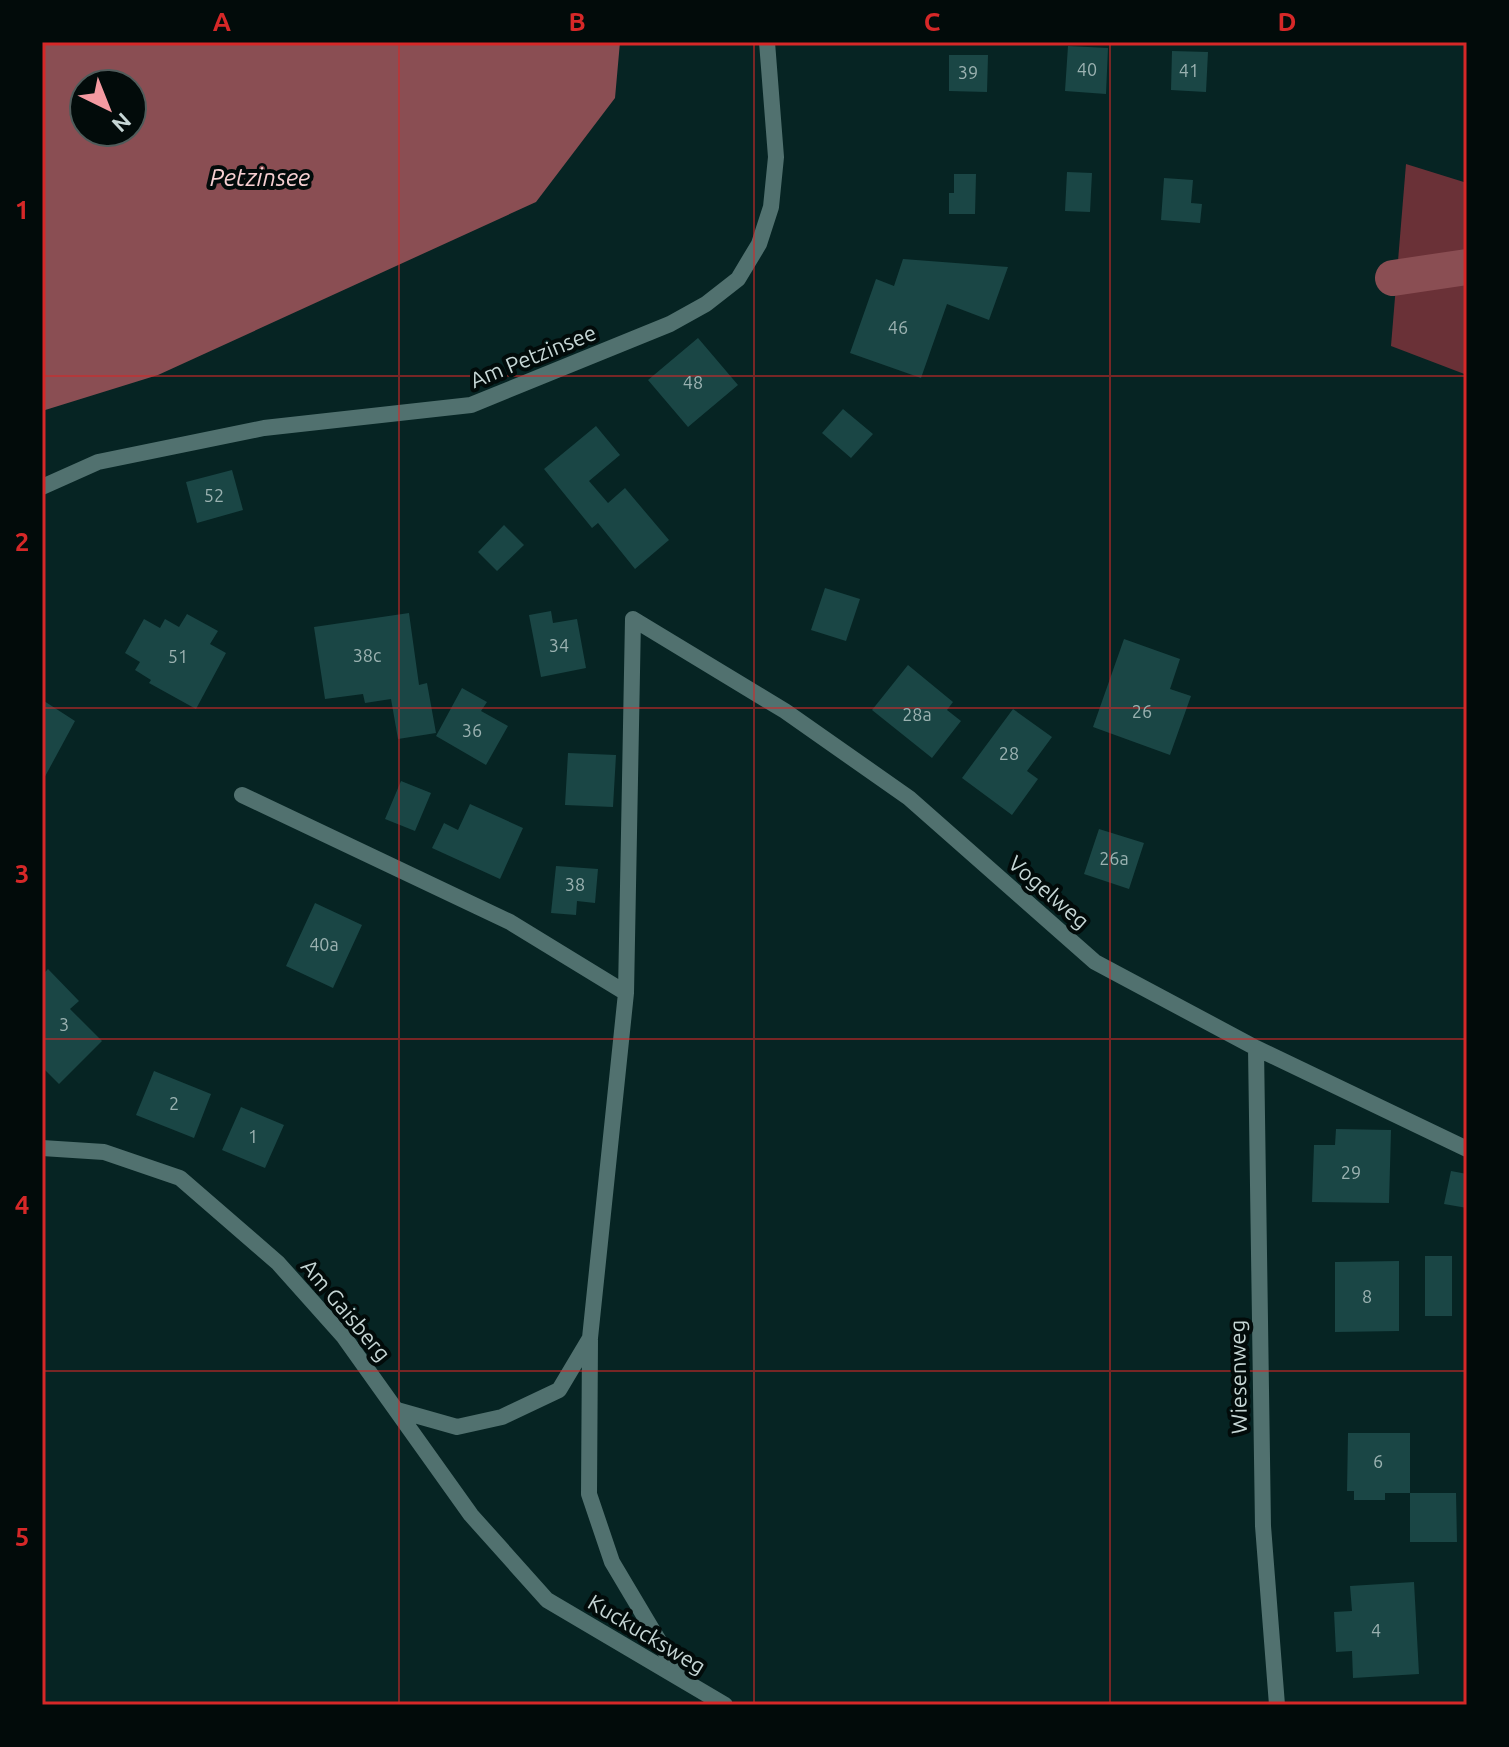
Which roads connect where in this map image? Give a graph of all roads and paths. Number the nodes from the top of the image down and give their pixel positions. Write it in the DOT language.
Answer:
graph roads {
  1 [pos="767,42"];
  2 [pos="42,487"];
  3 [pos="242,795"];
  4 [pos="626,993"];
  5 [pos="1256,1048"];
  6 [pos="42,1148"];
  7 [pos="1467,1149"];
  8 [pos="590,1338"];
  9 [pos="397,1410"];
  10 [pos="547,1600"];
  11 [pos="682,1681"];
  12 [pos="725,1705"];
  13 [pos="1277,1705"];
  1 -- 2 [label="street, Am Petzinsee"];
  3 -- 4 [label="street"];
  4 -- 5 [label="street, Vogelweg"];
  4 -- 8 [label="street"];
  5 -- 7 [label="street, Vogelweg"];
  5 -- 13 [label="street, Wiesenweg"];
  6 -- 9 [label="street, Am Gaisberg"];
  8 -- 9 [label="street"];
  8 -- 11 [label="street"];
  9 -- 10 [label="street, Am Gaisberg"];
  10 -- 11 [label="street, Kuckucksweg"];
  11 -- 12 [label="street, Kuckucksweg"];
}
